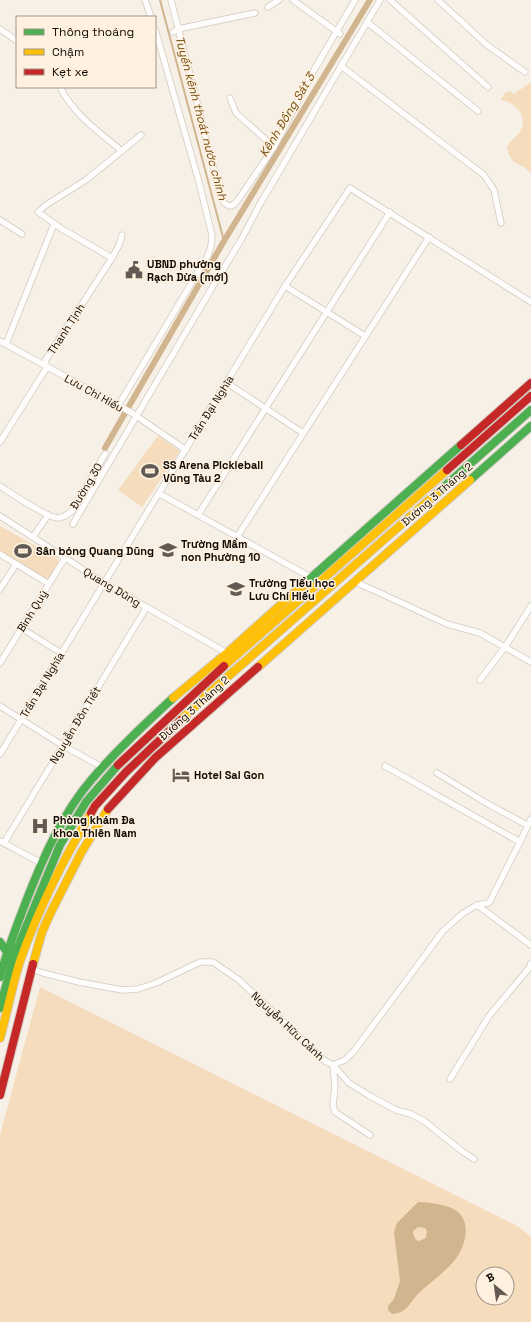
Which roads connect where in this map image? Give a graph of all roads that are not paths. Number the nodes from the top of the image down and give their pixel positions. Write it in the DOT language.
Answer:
graph roads {
  1 [pos="146,0"];
  2 [pos="171,0"];
  3 [pos="279,0"];
  4 [pos="293,0"];
  5 [pos="355,0"];
  6 [pos="380,0"];
  7 [pos="390,0"];
  8 [pos="438,0"];
  9 [pos="268,7"];
  10 [pos="255,13"];
  11 [pos="151,16"];
  12 [pos="366,22"];
  13 [pos="0,29"];
  14 [pos="175,31"];
  15 [pos="338,33"];
  16 [pos="156,34"];
  17 [pos="16,40"];
  18 [pos="341,66"];
  19 [pos="525,72"];
  20 [pos="488,87"];
  21 [pos="61,88"];
  22 [pos="230,98"];
  23 [pos="478,111"];
  24 [pos="141,135"];
  25 [pos="274,147"];
  26 [pos="122,151"];
  27 [pos="390,212"];
  28 [pos="0,220"];
  29 [pos="501,223"];
  30 [pos="54,224"];
  31 [pos="22,234"];
  32 [pos="122,235"];
  33 [pos="429,237"];
  34 [pos="112,258"];
  35 [pos="285,286"];
  36 [pos="531,302"];
  37 [pos="327,312"];
  38 [pos="365,336"];
  39 [pos="0,341"];
  40 [pos="6,344"];
  41 [pos="47,367"];
  42 [pos="227,383"];
  43 [pos="531,384"];
  44 [pos="531,396"];
  45 [pos="120,406"];
  46 [pos="266,408"];
  47 [pos="531,410"];
  48 [pos="134,415"];
  49 [pos="531,426"];
  50 [pos="303,433"];
  51 [pos="0,442"];
  52 [pos="186,450"];
  53 [pos="105,454"];
  54 [pos="0,486"];
  55 [pos="160,494"];
  56 [pos="48,515"];
  57 [pos="198,515"];
  58 [pos="0,516"];
  59 [pos="72,524"];
  60 [pos="33,537"];
  61 [pos="237,537"];
  62 [pos="0,554"];
  63 [pos="338,554"];
  64 [pos="65,558"];
  65 [pos="343,561"];
  66 [pos="16,564"];
  67 [pos="355,580"];
  68 [pos="315,581"];
  69 [pos="104,583"];
  70 [pos="49,584"];
  71 [pos="331,586"];
  72 [pos="0,589"];
  73 [pos="339,594"];
  74 [pos="531,606"];
  75 [pos="146,608"];
  76 [pos="21,628"];
  77 [pos="505,647"];
  78 [pos="61,653"];
  79 [pos="230,656"];
  80 [pos="531,662"];
  81 [pos="0,663"];
  82 [pos="480,680"];
  83 [pos="0,706"];
  84 [pos="21,719"];
  85 [pos="62,745"];
  86 [pos="0,754"];
  87 [pos="386,766"];
  88 [pos="102,767"];
  89 [pos="437,773"];
  90 [pos="531,819"];
  91 [pos="85,823"];
  92 [pos="527,825"];
  93 [pos="95,828"];
  94 [pos="2,842"];
  95 [pos="520,842"];
  96 [pos="41,863"];
  97 [pos="61,867"];
  98 [pos="70,874"];
  99 [pos="477,905"];
  100 [pos="43,906"];
  101 [pos="54,907"];
  102 [pos="0,942"];
  103 [pos="531,945"];
  104 [pos="9,954"];
  105 [pos="531,963"];
  106 [pos="31,969"];
  107 [pos="0,977"];
  108 [pos="0,1008"];
  109 [pos="0,1038"];
  110 [pos="333,1065"];
  111 [pos="450,1079"];
  112 [pos="0,1095"];
  113 [pos="370,1135"];
  114 [pos="474,1159"];
  1 -- 11 [label="street"];
  2 -- 14 [label="street"];
  3 -- 9 [label="street"];
  4 -- 15 [label="street"];
  5 -- 15 [label="street"];
  6 -- 12 [label="street"];
  7 -- 20 [label="street"];
  8 -- 19 [label="street"];
  10 -- 14 [label="street"];
  12 -- 18 [label="street"];
  12 -- 23 [label="street"];
  13 -- 17 [label="street"];
  14 -- 25 [label="street"];
  15 -- 25 [label="street"];
  16 -- 45 [label="street"];
  18 -- 29 [label="street"];
  18 -- 48 [label="street"];
  21 -- 26 [label="street"];
  22 -- 25 [label="street"];
  24 -- 26 [label="street"];
  26 -- 30 [label="street"];
  27 -- 33 [label="street"];
  27 -- 35 [label="street, Trần Đại Nghĩa"];
  27 -- 37 [label="street"];
  28 -- 31 [label="street"];
  30 -- 34 [label="street"];
  30 -- 40 [label="street"];
  32 -- 34 [label="street, Thanh Tịnh"];
  33 -- 36 [label="street"];
  33 -- 38 [label="street"];
  34 -- 41 [label="street, Thanh Tịnh"];
  35 -- 37 [label="street"];
  35 -- 42 [label="street, Trần Đại Nghĩa"];
  37 -- 38 [label="street"];
  37 -- 46 [label="street"];
  38 -- 50 [label="street"];
  39 -- 40 [label="street, Lưu Chí Hiếu"];
  40 -- 41 [label="street, Lưu Chí Hiếu"];
  41 -- 45 [label="street, Lưu Chí Hiếu"];
  41 -- 51 [label="street, Thanh Tịnh"];
  42 -- 46 [label="street"];
  42 -- 52 [label="street, Trần Đại Nghĩa"];
  43 -- 63 [label="main road, Đường 3 Tháng 2"];
  44 -- 65 [label="main road, Đường 3 Tháng 2"];
  45 -- 48 [label="street, Lưu Chí Hiếu"];
  46 -- 50 [label="street"];
  46 -- 57 [label="street"];
  47 -- 71 [label="main road, Đường 3 Tháng 2"];
  48 -- 52 [label="street, Lưu Chí Hiếu"];
  48 -- 59 [label="street"];
  49 -- 67 [label="main road, Đường 3 Tháng 2"];
  50 -- 61 [label="street"];
  52 -- 55 [label="street, Trần Đại Nghĩa"];
  53 -- 56 [label="street, Đường 30"];
  54 -- 56 [label="street"];
  55 -- 57 [label="street"];
  55 -- 69 [label="street, Trần Đại Nghĩa"];
  56 -- 60 [label="street"];
  57 -- 61 [label="street"];
  58 -- 60 [label="street, Quang Dũng"];
  60 -- 64 [label="street, Quang Dũng"];
  61 -- 68 [label="street"];
  62 -- 66 [label="street"];
  63 -- 65 [label="main road"];
  63 -- 68 [label="main road, Đường 3 Tháng 2"];
  64 -- 69 [label="street, Quang Dũng"];
  64 -- 70 [label="street, Bình Quý"];
  65 -- 68 [label="main road, Đường 3 Tháng 2"];
  66 -- 70 [label="street"];
  66 -- 72 [label="street"];
  67 -- 73 [label="main road, Đường 3 Tháng 2"];
  67 -- 77 [label="street"];
  68 -- 79 [label="main road, Đường 3 Tháng 2"];
  69 -- 75 [label="street, Quang Dũng"];
  69 -- 78 [label="street, Trần Đại Nghĩa"];
  70 -- 76 [label="street, Bình Quý"];
  71 -- 73 [label="main road"];
  71 -- 91 [label="main road, Đường 3 Tháng 2"];
  73 -- 93 [label="main road, Đường 3 Tháng 2"];
  74 -- 77 [label="street"];
  75 -- 79 [label="street, Quang Dũng"];
  75 -- 85 [label="street, Nguyễn Đôn Tiết"];
  76 -- 78 [label="street"];
  76 -- 81 [label="street, Bình Quý"];
  77 -- 80 [label="street"];
  77 -- 82 [label="street"];
  78 -- 84 [label="street, Trần Đại Nghĩa"];
  79 -- 88 [label="main road, Đường 3 Tháng 2"];
  79 -- 104 [label="main road, Đường 3 Tháng 2"];
  83 -- 84 [label="street"];
  84 -- 85 [label="street"];
  84 -- 86 [label="street, Trần Đại Nghĩa"];
  85 -- 88 [label="street"];
  85 -- 94 [label="street, Nguyễn Đôn Tiết"];
  87 -- 95 [label="street"];
  88 -- 96 [label="main road, Đường 3 Tháng 2"];
  89 -- 92 [label="street"];
  90 -- 92 [label="street, Nguyễn Hữu Cảnh"];
  91 -- 93 [label="main road"];
  91 -- 97 [label="main road, Đường 3 Tháng 2"];
  92 -- 95 [label="street, Nguyễn Hữu Cảnh"];
  93 -- 98 [label="main road, Đường 3 Tháng 2"];
  94 -- 96 [label="street"];
  95 -- 99 [label="street, Nguyễn Hữu Cảnh"];
  96 -- 104 [label="main road, Đường 3 Tháng 2"];
  97 -- 98 [label="main road"];
  97 -- 100 [label="main road, Đường 3 Tháng 2"];
  98 -- 101 [label="main road, Đường 3 Tháng 2"];
  99 -- 103 [label="street"];
  99 -- 110 [label="street, Nguyễn Hữu Cảnh"];
  100 -- 101 [label="main road"];
  100 -- 104 [label="main road, Đường 3 Tháng 2"];
  101 -- 106 [label="main road, Đường 3 Tháng 2"];
  102 -- 104 [label="main road"];
  104 -- 106 [label="main road"];
  104 -- 107 [label="main road, Đường 3 Tháng 2"];
  104 -- 108 [label="main road, Đường 3 Tháng 2"];
  104 -- 109 [label="main road, Đường 3 Tháng 2"];
  105 -- 111 [label="street"];
  106 -- 110 [label="street, Nguyễn Hữu Cảnh"];
  106 -- 112 [label="main road, Đường 3 Tháng 2"];
  110 -- 113 [label="street"];
  110 -- 114 [label="street"];
}
